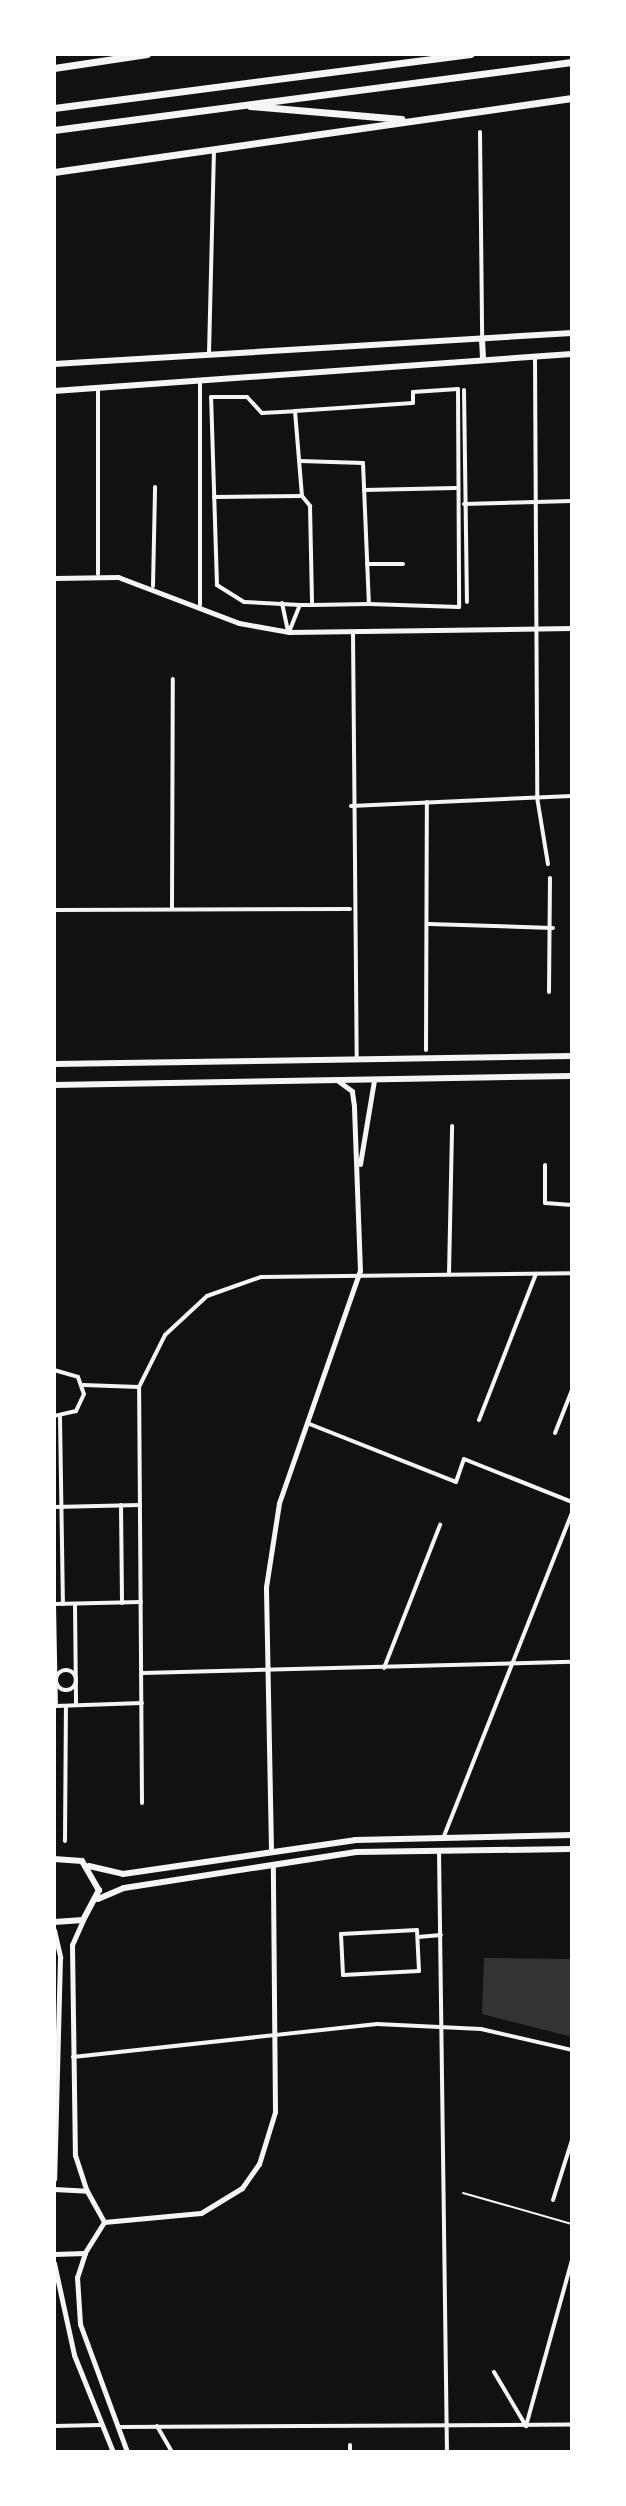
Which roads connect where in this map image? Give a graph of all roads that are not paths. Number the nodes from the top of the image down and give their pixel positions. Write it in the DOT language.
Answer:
graph roads {
  1 [pos="147,54"];
  2 [pos="471,54"];
  3 [pos="572,62"];
  4 [pos="54,68"];
  5 [pos="572,97"];
  6 [pos="236,105"];
  7 [pos="54,108"];
  8 [pos="420,120"];
  9 [pos="54,130"];
  10 [pos="480,132"];
  11 [pos="214,150"];
  12 [pos="54,172"];
  13 [pos="572,333"];
  14 [pos="482,339"];
  15 [pos="209,354"];
  16 [pos="572,354"];
  17 [pos="535,357"];
  18 [pos="483,360"];
  19 [pos="54,364"];
  20 [pos="200,380"];
  21 [pos="98,388"];
  22 [pos="461,389"];
  23 [pos="54,391"];
  24 [pos="295,411"];
  25 [pos="300,461"];
  26 [pos="155,487"];
  27 [pos="456,488"];
  28 [pos="364,490"];
  29 [pos="302,496"];
  30 [pos="214,497"];
  31 [pos="572,501"];
  32 [pos="538,502"];
  33 [pos="464,504"];
  34 [pos="367,564"];
  35 [pos="403,564"];
  36 [pos="98,574"];
  37 [pos="54,578"];
  38 [pos="153,586"];
  39 [pos="467,602"];
  40 [pos="282,603"];
  41 [pos="369,604"];
  42 [pos="200,605"];
  43 [pos="300,605"];
  44 [pos="312,605"];
  45 [pos="537,628"];
  46 [pos="572,628"];
  47 [pos="289,632"];
  48 [pos="353,633"];
  49 [pos="173,679"];
  50 [pos="572,796"];
  51 [pos="537,797"];
  52 [pos="427,802"];
  53 [pos="351,806"];
  54 [pos="548,864"];
  55 [pos="550,878"];
  56 [pos="172,909"];
  57 [pos="350,909"];
  58 [pos="54,910"];
  59 [pos="429,924"];
  60 [pos="553,928"];
  61 [pos="549,992"];
  62 [pos="426,1050"];
  63 [pos="572,1056"];
  64 [pos="473,1057"];
  65 [pos="357,1060"];
  66 [pos="54,1064"];
  67 [pos="473,1076"];
  68 [pos="572,1076"];
  69 [pos="374,1080"];
  70 [pos="337,1081"];
  71 [pos="54,1085"];
  72 [pos="452,1126"];
  73 [pos="545,1165"];
  74 [pos="359,1185"];
  75 [pos="572,1205"];
  76 [pos="360,1271"];
  77 [pos="572,1273"];
  78 [pos="449,1274"];
  79 [pos="536,1274"];
  80 [pos="54,1370"];
  81 [pos="83,1385"];
  82 [pos="139,1387"];
  83 [pos="572,1390"];
  84 [pos="57,1416"];
  85 [pos="479,1420"];
  86 [pos="307,1423"];
  87 [pos="555,1433"];
  88 [pos="572,1502"];
  89 [pos="121,1505"];
  90 [pos="140,1505"];
  91 [pos="54,1507"];
  92 [pos="62,1507"];
  93 [pos="572,1513"];
  94 [pos="440,1525"];
  95 [pos="54,1559"];
  96 [pos="62,1559"];
  97 [pos="141,1602"];
  98 [pos="122,1603"];
  99 [pos="54,1604"];
  100 [pos="63,1604"];
  101 [pos="75,1604"];
  102 [pos="572,1662"];
  103 [pos="512,1664"];
  104 [pos="384,1668"];
  105 [pos="266,1671"];
  106 [pos="142,1673"];
  107 [pos="55,1678"];
  108 [pos="76,1678"];
  109 [pos="142,1703"];
  110 [pos="76,1705"];
  111 [pos="55,1706"];
  112 [pos="66,1706"];
  113 [pos="142,1803"];
  114 [pos="572,1835"];
  115 [pos="444,1836"];
  116 [pos="533,1836"];
  117 [pos="65,1841"];
  118 [pos="439,1849"];
  119 [pos="572,1849"];
  120 [pos="271,1850"];
  121 [pos="533,1850"];
  122 [pos="54,1859"];
  123 [pos="273,1864"];
  124 [pos="89,1866"];
  125 [pos="98,1899"];
  126 [pos="83,1920"];
  127 [pos="54,1922"];
  128 [pos="54,1930"];
  129 [pos="441,1935"];
  130 [pos="418,1937"];
  131 [pos="438,2024"];
  132 [pos="275,2035"];
  133 [pos="572,2050"];
  134 [pos="73,2057"];
  135 [pos="572,2140"];
  136 [pos="54,2179"];
  137 [pos="54,2189"];
  138 [pos="87,2191"];
  139 [pos="463,2193"];
  140 [pos="553,2200"];
  141 [pos="104,2222"];
  142 [pos="572,2224"];
  143 [pos="85,2253"];
  144 [pos="54,2254"];
  145 [pos="572,2260"];
  146 [pos="54,2263"];
  147 [pos="494,2372"];
  148 [pos="101,2425"];
  149 [pos="572,2425"];
  150 [pos="54,2426"];
  151 [pos="157,2426"];
  152 [pos="446,2426"];
  153 [pos="526,2426"];
  154 [pos="118,2427"];
  155 [pos="350,2445"];
  156 [pos="113,2452"];
  157 [pos="127,2452"];
  158 [pos="172,2452"];
  159 [pos="350,2452"];
  160 [pos="447,2452"];
  1 -- 4 [label="highway"];
  2 -- 7 [label="highway"];
  3 -- 6 [label="highway"];
  5 -- 8 [label="highway"];
  6 -- 8 [label="highway"];
  6 -- 9 [label="highway"];
  8 -- 11 [label="highway"];
  10 -- 14 [label="street"];
  11 -- 12 [label="highway"];
  11 -- 15 [label="street"];
  13 -- 14 [label="main road"];
  14 -- 15 [label="main road"];
  14 -- 18 [label="main road"];
  15 -- 19 [label="main road"];
  16 -- 17 [label="main road"];
  17 -- 18 [label="main road"];
  17 -- 32 [label="street"];
  18 -- 20 [label="main road"];
  20 -- 21 [label="main road"];
  20 -- 42 [label="street"];
  21 -- 23 [label="main road"];
  21 -- 36 [label="street"];
  22 -- 24 [label="street"];
  22 -- 27 [label="street"];
  22 -- 33 [label="street"];
  24 -- 25 [label="street"];
  24 -- 30 [label="street"];
  25 -- 28 [label="street"];
  25 -- 29 [label="street"];
  26 -- 38 [label="street"];
  27 -- 28 [label="street"];
  27 -- 41 [label="street"];
  28 -- 34 [label="street"];
  29 -- 30 [label="street"];
  29 -- 44 [label="street"];
  30 -- 40 [label="street"];
  31 -- 32 [label="street"];
  32 -- 33 [label="street"];
  32 -- 45 [label="street"];
  33 -- 39 [label="street"];
  34 -- 35 [label="street"];
  34 -- 41 [label="street"];
  36 -- 37 [label="street"];
  36 -- 38 [label="street"];
  38 -- 42 [label="street"];
  40 -- 43 [label="street"];
  40 -- 47 [label="street"];
  41 -- 44 [label="street"];
  42 -- 47 [label="street"];
  43 -- 44 [label="street"];
  43 -- 47 [label="street"];
  45 -- 46 [label="street"];
  45 -- 48 [label="street"];
  45 -- 51 [label="street"];
  47 -- 48 [label="street"];
  48 -- 53 [label="street"];
  49 -- 56 [label="street"];
  50 -- 51 [label="street"];
  51 -- 52 [label="street"];
  51 -- 54 [label="street"];
  52 -- 53 [label="street"];
  52 -- 59 [label="street"];
  53 -- 57 [label="street"];
  55 -- 60 [label="street"];
  56 -- 57 [label="street"];
  56 -- 58 [label="street"];
  57 -- 65 [label="street"];
  59 -- 60 [label="street"];
  59 -- 62 [label="street"];
  60 -- 61 [label="street"];
  63 -- 64 [label="main road"];
  64 -- 65 [label="main road"];
  64 -- 67 [label="main road"];
  65 -- 66 [label="main road"];
  67 -- 68 [label="main road"];
  67 -- 69 [label="main road"];
  69 -- 70 [label="main road"];
  69 -- 74 [label="street"];
  70 -- 71 [label="main road"];
  70 -- 74 [label="street"];
  72 -- 78 [label="street"];
  73 -- 75 [label="street"];
  74 -- 76 [label="street"];
  76 -- 78 [label="street"];
  76 -- 82 [label="street"];
  76 -- 86 [label="street"];
  77 -- 79 [label="street"];
  78 -- 79 [label="street"];
  79 -- 85 [label="street"];
  80 -- 81 [label="street"];
  81 -- 82 [label="street"];
  81 -- 84 [label="street"];
  82 -- 90 [label="street"];
  83 -- 87 [label="street"];
  84 -- 92 [label="street"];
  86 -- 88 [label="street"];
  86 -- 105 [label="street"];
  89 -- 90 [label="street"];
  89 -- 92 [label="street"];
  89 -- 98 [label="street"];
  90 -- 97 [label="street"];
  91 -- 92 [label="street"];
  92 -- 96 [label="street"];
  93 -- 103 [label="street"];
  94 -- 104 [label="street"];
  95 -- 96 [label="street"];
  96 -- 100 [label="street"];
  97 -- 98 [label="street"];
  97 -- 106 [label="street"];
  98 -- 101 [label="street"];
  99 -- 100 [label="street"];
  99 -- 107 [label="street"];
  100 -- 101 [label="street"];
  101 -- 108 [label="street"];
  102 -- 103 [label="street"];
  103 -- 104 [label="street"];
  103 -- 115 [label="street"];
  104 -- 105 [label="street"];
  105 -- 106 [label="street"];
  105 -- 120 [label="street"];
  106 -- 109 [label="street"];
  107 -- 108 [label="street"];
  107 -- 108 [label="street"];
  107 -- 111 [label="street"];
  108 -- 110 [label="street"];
  109 -- 110 [label="street"];
  109 -- 113 [label="street"];
  110 -- 112 [label="street"];
  111 -- 112 [label="street"];
  112 -- 117 [label="street"];
  114 -- 116 [label="main road"];
  115 -- 116 [label="main road"];
  115 -- 120 [label="main road"];
  116 -- 121 [label="main road"];
  118 -- 121 [label="main road"];
  118 -- 123 [label="main road"];
  118 -- 129 [label="street"];
  119 -- 121 [label="main road"];
  120 -- 124 [label="main road"];
  122 -- 124 [label="main road"];
  123 -- 125 [label="main road"];
  123 -- 132 [label="street"];
  124 -- 125 [label="main road"];
  125 -- 126 [label="main road"];
  126 -- 127 [label="main road"];
  126 -- 134 [label="street"];
  128 -- 136 [label="street"];
  129 -- 130 [label="street"];
  129 -- 131 [label="street"];
  130 -- 130 [label="street"];
  131 -- 132 [label="street"];
  131 -- 133 [label="street"];
  131 -- 152 [label="street"];
  132 -- 134 [label="street"];
  132 -- 141 [label="street"];
  134 -- 138 [label="street"];
  135 -- 140 [label="street"];
  137 -- 138 [label="street"];
  138 -- 141 [label="street"];
  139 -- 142 [label="lane"];
  141 -- 143 [label="street"];
  143 -- 144 [label="street"];
  143 -- 154 [label="street"];
  145 -- 153 [label="street"];
  146 -- 148 [label="street"];
  147 -- 153 [label="street"];
  148 -- 150 [label="street"];
  148 -- 156 [label="street"];
  149 -- 153 [label="street"];
  151 -- 152 [label="street"];
  151 -- 154 [label="street"];
  151 -- 158 [label="street"];
  152 -- 153 [label="street"];
  152 -- 160 [label="street"];
  154 -- 157 [label="street"];
  155 -- 159 [label="street"];
}
